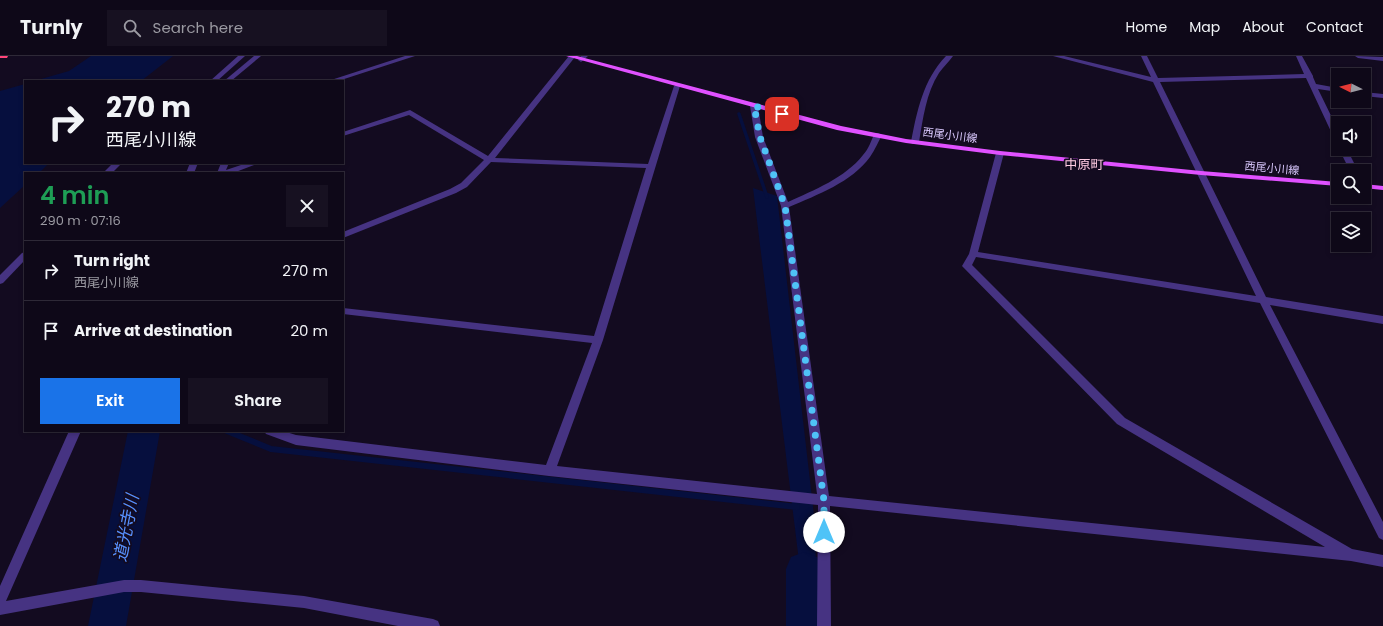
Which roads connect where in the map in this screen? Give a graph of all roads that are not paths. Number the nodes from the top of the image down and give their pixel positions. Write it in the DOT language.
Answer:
graph roads {
  1 [pos="0,56"];
  2 [pos="4,56"];
  3 [pos="242,56"];
  4 [pos="258,56"];
  5 [pos="412,56"];
  6 [pos="950,56"];
  7 [pos="1056,56"];
  8 [pos="1144,56"];
  9 [pos="1299,56"];
  10 [pos="1358,56"];
  11 [pos="570,57"];
  12 [pos="583,58"];
  13 [pos="1383,59"];
  14 [pos="1310,76"];
  15 [pos="214,80"];
  16 [pos="228,80"];
  17 [pos="334,80"];
  18 [pos="1155,80"];
  19 [pos="677,86"];
  20 [pos="1313,86"];
  21 [pos="1331,89"];
  22 [pos="1371,95"];
  23 [pos="1383,96"];
  24 [pos="754,106"];
  25 [pos="1331,123"];
  26 [pos="344,134"];
  27 [pos="878,135"];
  28 [pos="914,142"];
  29 [pos="1000,153"];
  30 [pos="489,160"];
  31 [pos="117,164"];
  32 [pos="252,164"];
  33 [pos="651,166"];
  34 [pos="108,172"];
  35 [pos="228,172"];
  36 [pos="1201,173"];
  37 [pos="1331,183"];
  38 [pos="1371,187"];
  39 [pos="1383,188"];
  40 [pos="785,206"];
  41 [pos="344,235"];
  42 [pos="973,254"];
  43 [pos="24,256"];
  44 [pos="0,281"];
  45 [pos="1263,300"];
  46 [pos="344,311"];
  47 [pos="1383,320"];
  48 [pos="598,340"];
  49 [pos="75,432"];
  50 [pos="273,432"];
  51 [pos="549,471"];
  52 [pos="824,501"];
  53 [pos="1383,534"];
  54 [pos="1351,555"];
  55 [pos="1383,561"];
  56 [pos="0,601"];
  57 [pos="0,609"];
  58 [pos="433,626"];
  59 [pos="824,626"];
  1 -- 2 [label="highway"];
  3 -- 15 [label="street"];
  4 -- 16 [label="street"];
  5 -- 17 [label="street"];
  6 -- 28 [label="street"];
  7 -- 18 [label="street"];
  8 -- 18 [label="street"];
  9 -- 14 [label="street"];
  10 -- 13 [label="street"];
  11 -- 12 [label="main road, 西尾小川線"];
  11 -- 30 [label="street"];
  12 -- 19 [label="main road, 西尾小川線"];
  14 -- 18 [label="street"];
  14 -- 20 [label="street"];
  18 -- 36 [label="street"];
  19 -- 24 [label="main road, 西尾小川線"];
  19 -- 33 [label="street"];
  20 -- 21 [label="street"];
  20 -- 25 [label="street"];
  22 -- 23 [label="street"];
  24 -- 27 [label="main road, 西尾小川線"];
  24 -- 40 [label="street"];
  26 -- 30 [label="street"];
  27 -- 28 [label="main road, 西尾小川線"];
  27 -- 40 [label="street"];
  28 -- 29 [label="main road, 西尾小川線"];
  29 -- 36 [label="main road, 西尾小川線"];
  29 -- 42 [label="street"];
  30 -- 33 [label="street"];
  30 -- 41 [label="street"];
  31 -- 34 [label="street"];
  32 -- 35 [label="street"];
  33 -- 48 [label="street"];
  36 -- 37 [label="main road, 西尾小川線"];
  36 -- 45 [label="street"];
  38 -- 39 [label="main road"];
  40 -- 52 [label="street"];
  42 -- 45 [label="street"];
  42 -- 54 [label="street"];
  43 -- 44 [label="street"];
  45 -- 47 [label="street"];
  45 -- 53 [label="street"];
  46 -- 48 [label="street"];
  48 -- 51 [label="street"];
  49 -- 56 [label="street"];
  50 -- 51 [label="street"];
  51 -- 52 [label="street"];
  52 -- 54 [label="street"];
  52 -- 59 [label="street"];
  54 -- 55 [label="street"];
  57 -- 58 [label="street"];
}
